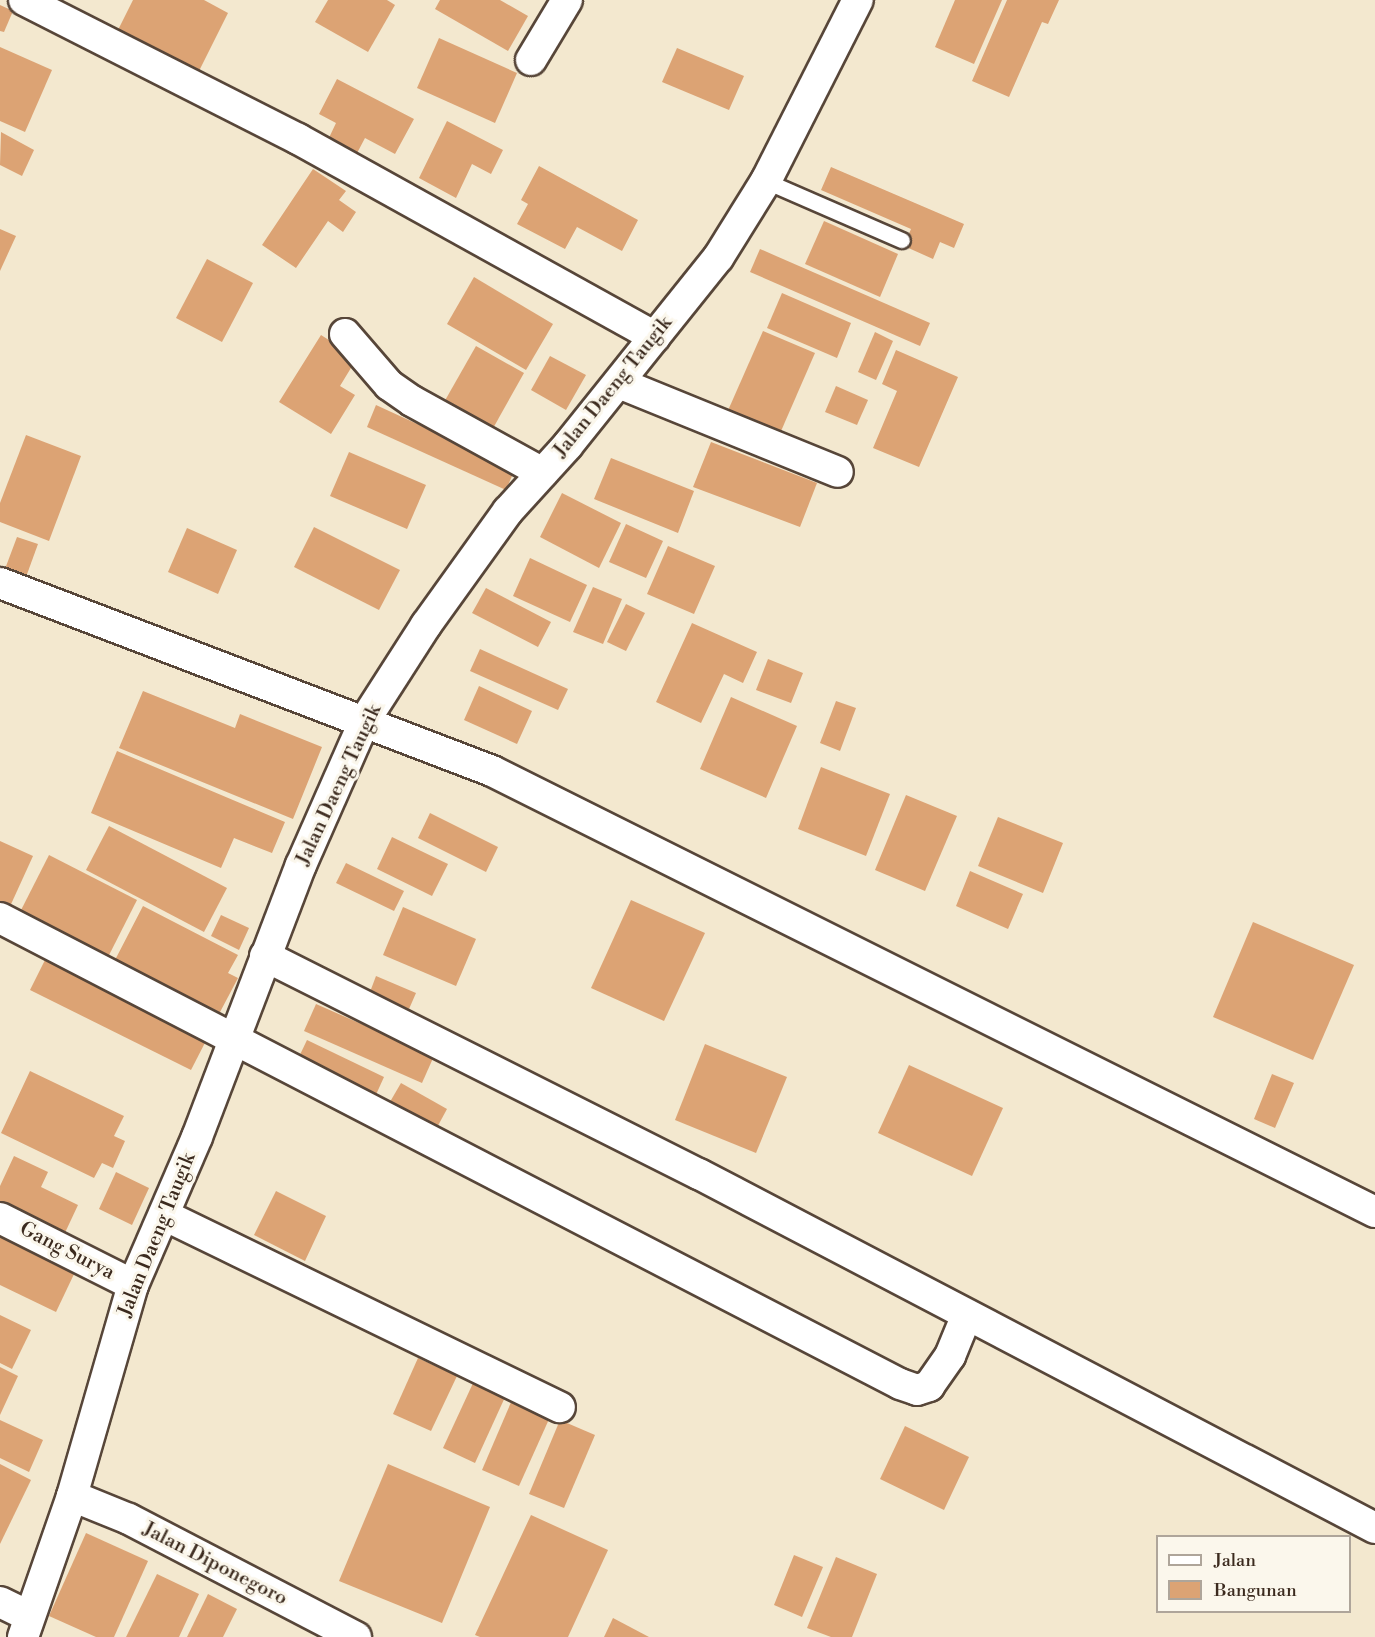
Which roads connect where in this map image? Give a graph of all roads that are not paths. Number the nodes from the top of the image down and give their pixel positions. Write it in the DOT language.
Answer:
graph roads {
  1 [pos="24,0"];
  2 [pos="567,0"];
  3 [pos="847,4"];
  4 [pos="531,60"];
  5 [pos="766,181"];
  6 [pos="902,240"];
  7 [pos="345,334"];
  8 [pos="655,337"];
  9 [pos="619,383"];
  10 [pos="838,472"];
  11 [pos="543,473"];
  12 [pos="0,583"];
  13 [pos="365,720"];
  14 [pos="0,918"];
  15 [pos="265,956"];
  16 [pos="232,1038"];
  17 [pos="1375,1212"];
  18 [pos="165,1215"];
  19 [pos="0,1218"];
  20 [pos="133,1285"];
  21 [pos="966,1317"];
  22 [pos="560,1407"];
  23 [pos="72,1496"];
  24 [pos="1375,1528"];
  25 [pos="0,1602"];
  26 [pos="26,1627"];
  27 [pos="356,1637"];
  1 -- 8 [label="street"];
  2 -- 4 [label="street"];
  3 -- 5 [label="street, Jalan Daeng Taugik"];
  5 -- 6 [label="lane"];
  5 -- 8 [label="street, Jalan Daeng Taugik"];
  7 -- 11 [label="street"];
  8 -- 9 [label="street, Jalan Daeng Taugik"];
  9 -- 10 [label="street"];
  9 -- 11 [label="street, Jalan Daeng Taugik"];
  11 -- 13 [label="street, Jalan Daeng Taugik"];
  12 -- 13 [label="street"];
  13 -- 15 [label="street, Jalan Daeng Taugik"];
  13 -- 17 [label="street"];
  14 -- 16 [label="street"];
  15 -- 16 [label="street, Jalan Daeng Taugik"];
  15 -- 21 [label="street"];
  16 -- 18 [label="street, Jalan Daeng Taugik"];
  16 -- 21 [label="street"];
  18 -- 20 [label="street, Jalan Daeng Taugik"];
  18 -- 22 [label="street"];
  19 -- 20 [label="street, Gang Surya"];
  20 -- 23 [label="street, Jalan Daeng Taugik"];
  21 -- 24 [label="street"];
  23 -- 26 [label="street, Jalan Daeng Taugik"];
  23 -- 27 [label="street, Jalan Diponegoro"];
  25 -- 26 [label="street"];
}
